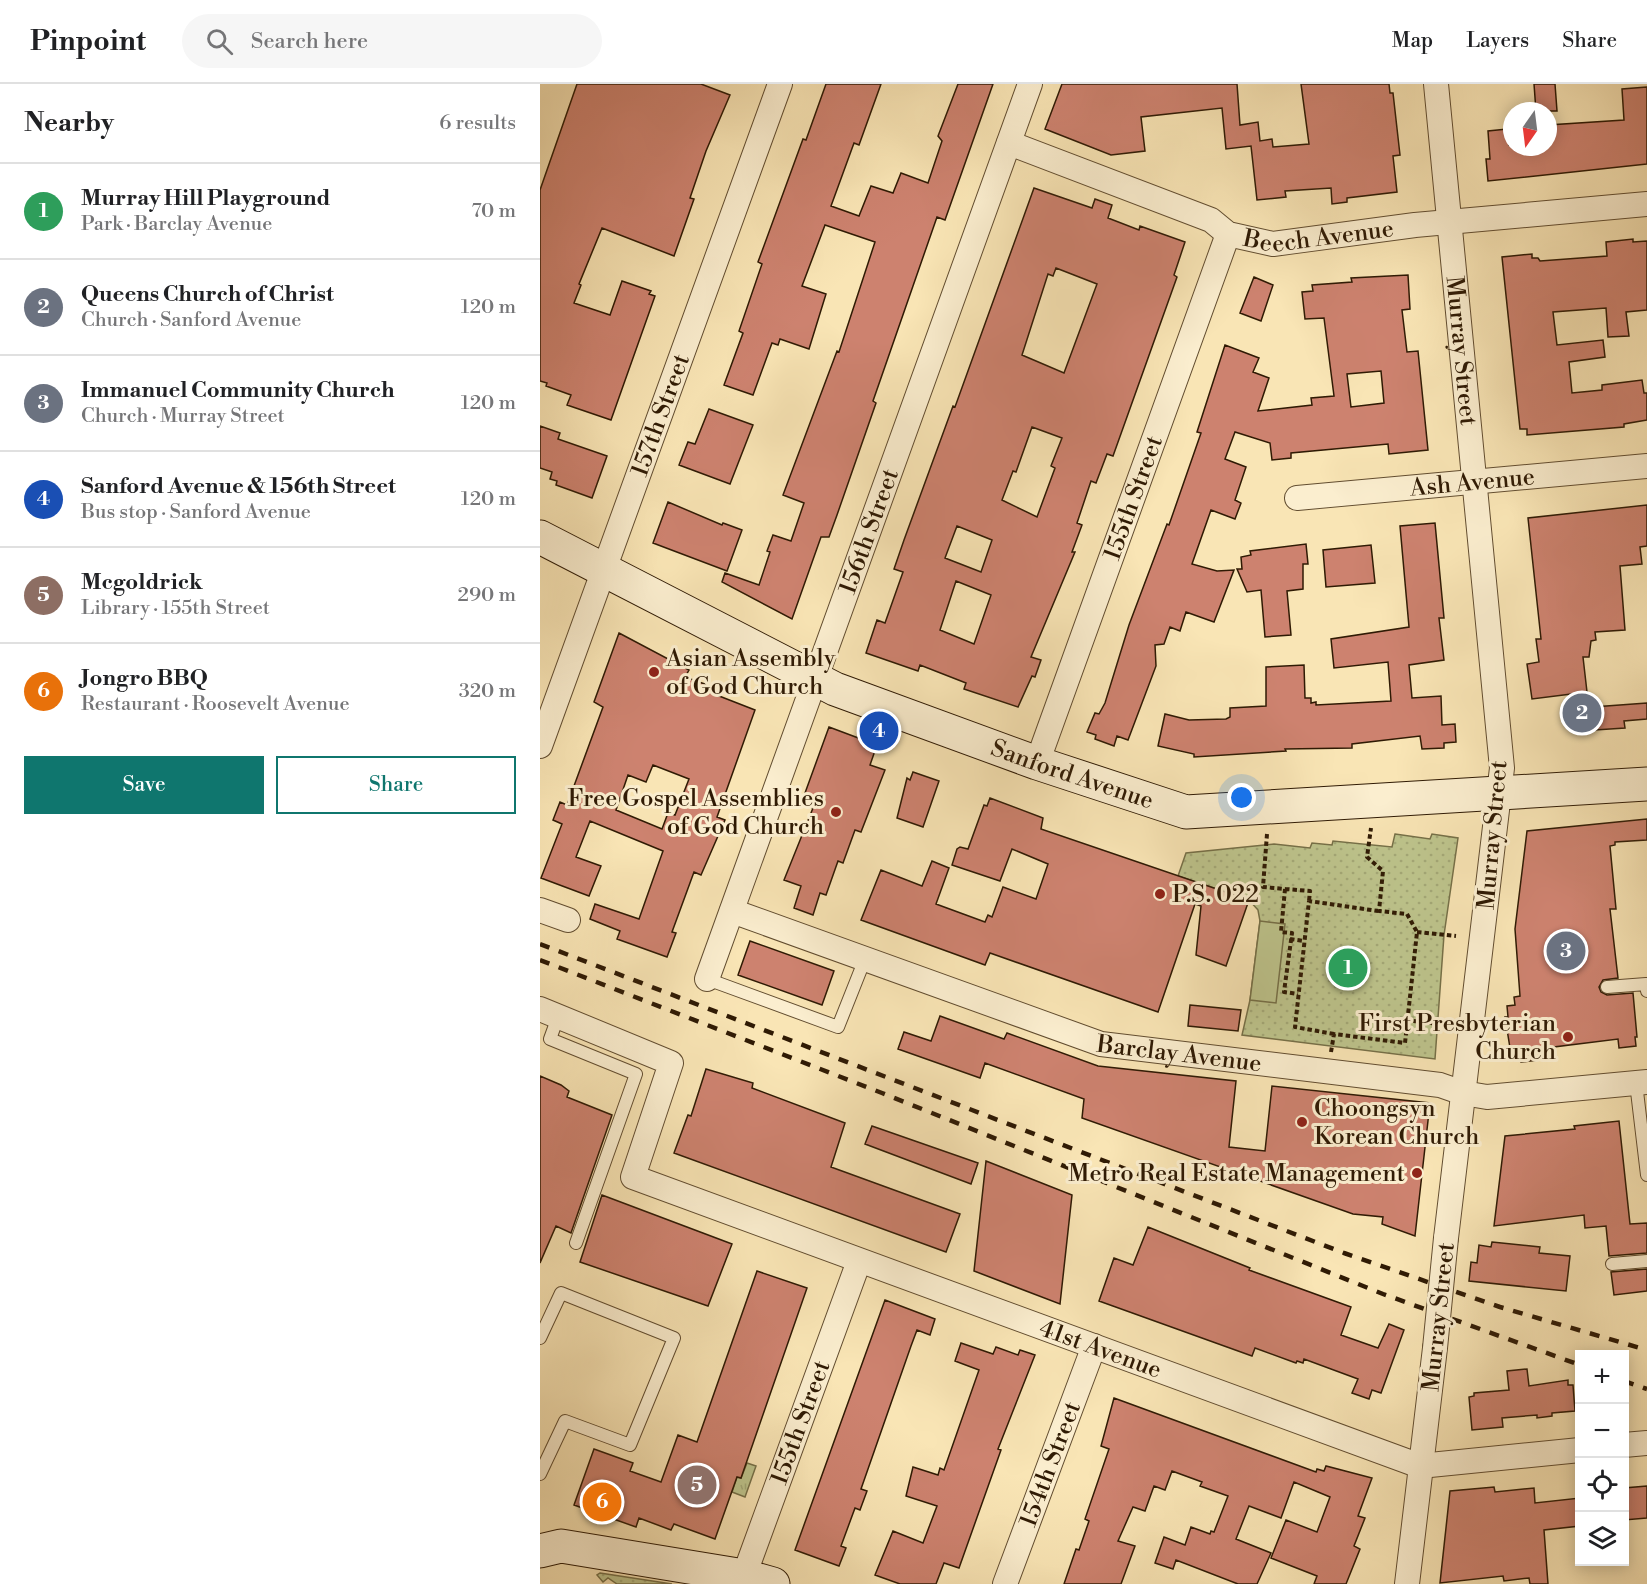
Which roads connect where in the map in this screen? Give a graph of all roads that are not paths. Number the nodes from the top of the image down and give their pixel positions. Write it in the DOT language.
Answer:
graph roads {
  1 [pos="780,84"];
  2 [pos="1030,84"];
  3 [pos="1436,84"];
  4 [pos="1009,143"];
  5 [pos="1647,204"];
  6 [pos="1449,223"];
  7 [pos="1228,234"];
  8 [pos="1647,466"];
  9 [pos="1474,482"];
  10 [pos="1297,498"];
  11 [pos="540,537"];
  12 [pos="604,571"];
  13 [pos="816,680"];
  14 [pos="540,746"];
  15 [pos="1037,763"];
  16 [pos="1647,784"];
  17 [pos="1499,794"];
  18 [pos="540,910"];
  19 [pos="732,911"];
  20 [pos="568,920"];
  21 [pos="865,959"];
  22 [pos="707,978"];
  23 [pos="1607,987"];
  24 [pos="1647,991"];
  25 [pos="549,1013"];
  26 [pos="1642,1082"];
  27 [pos="1463,1093"];
  28 [pos="1647,1175"];
  29 [pos="576,1243"];
  30 [pos="859,1261"];
  31 [pos="1647,1261"];
  32 [pos="1612,1264"];
  33 [pos="540,1338"];
  34 [pos="1094,1346"];
  35 [pos="1647,1443"];
  36 [pos="1629,1445"];
  37 [pos="1575,1450"];
  38 [pos="1420,1466"];
  39 [pos="540,1474"];
  40 [pos="540,1551"];
  41 [pos="753,1581"];
  42 [pos="1005,1584"];
  43 [pos="1407,1584"];
  1 -- 12 [label="street, 157th Street"];
  2 -- 4 [label="street, 156th Street"];
  3 -- 6 [label="street, Murray Street"];
  4 -- 7 [label="street, Beech Avenue"];
  4 -- 13 [label="street, 156th Street"];
  5 -- 6 [label="street, Beech Avenue"];
  6 -- 7 [label="street, Beech Avenue"];
  6 -- 9 [label="street, Murray Street"];
  7 -- 15 [label="street, 155th Street"];
  8 -- 9 [label="street, Ash Avenue"];
  9 -- 10 [label="street, Ash Avenue"];
  9 -- 17 [label="street, Murray Street"];
  11 -- 12 [label="street, Sanford Avenue"];
  12 -- 13 [label="street, Sanford Avenue"];
  12 -- 14 [label="street, 157th Street"];
  13 -- 15 [label="street, Sanford Avenue"];
  13 -- 19 [label="street, 156th Street"];
  15 -- 17 [label="street, Sanford Avenue"];
  16 -- 17 [label="street, Sanford Avenue"];
  17 -- 27 [label="street, Murray Street"];
  18 -- 20 [label="street"];
  19 -- 21 [label="street, Barclay Avenue"];
  19 -- 22 [label="street, 156th Street"];
  21 -- 22 [label="lane"];
  21 -- 27 [label="street, Barclay Avenue"];
  23 -- 24 [label="lane"];
  25 -- 29 [label="lane"];
  25 -- 30 [label="street, 41st Avenue"];
  26 -- 27 [label="street, Barclay Avenue"];
  26 -- 28 [label="lane"];
  27 -- 38 [label="street, Murray Street, bridge"];
  30 -- 34 [label="street, 41st Avenue"];
  30 -- 41 [label="street, 155th Street"];
  31 -- 32 [label="lane"];
  33 -- 39 [label="lane"];
  34 -- 38 [label="street, 41st Avenue"];
  34 -- 42 [label="street, 154th Street"];
  35 -- 36 [label="street"];
  37 -- 38 [label="street, 41st Avenue"];
  38 -- 43 [label="street, Murray Street"];
  40 -- 41 [label="street"];
}
